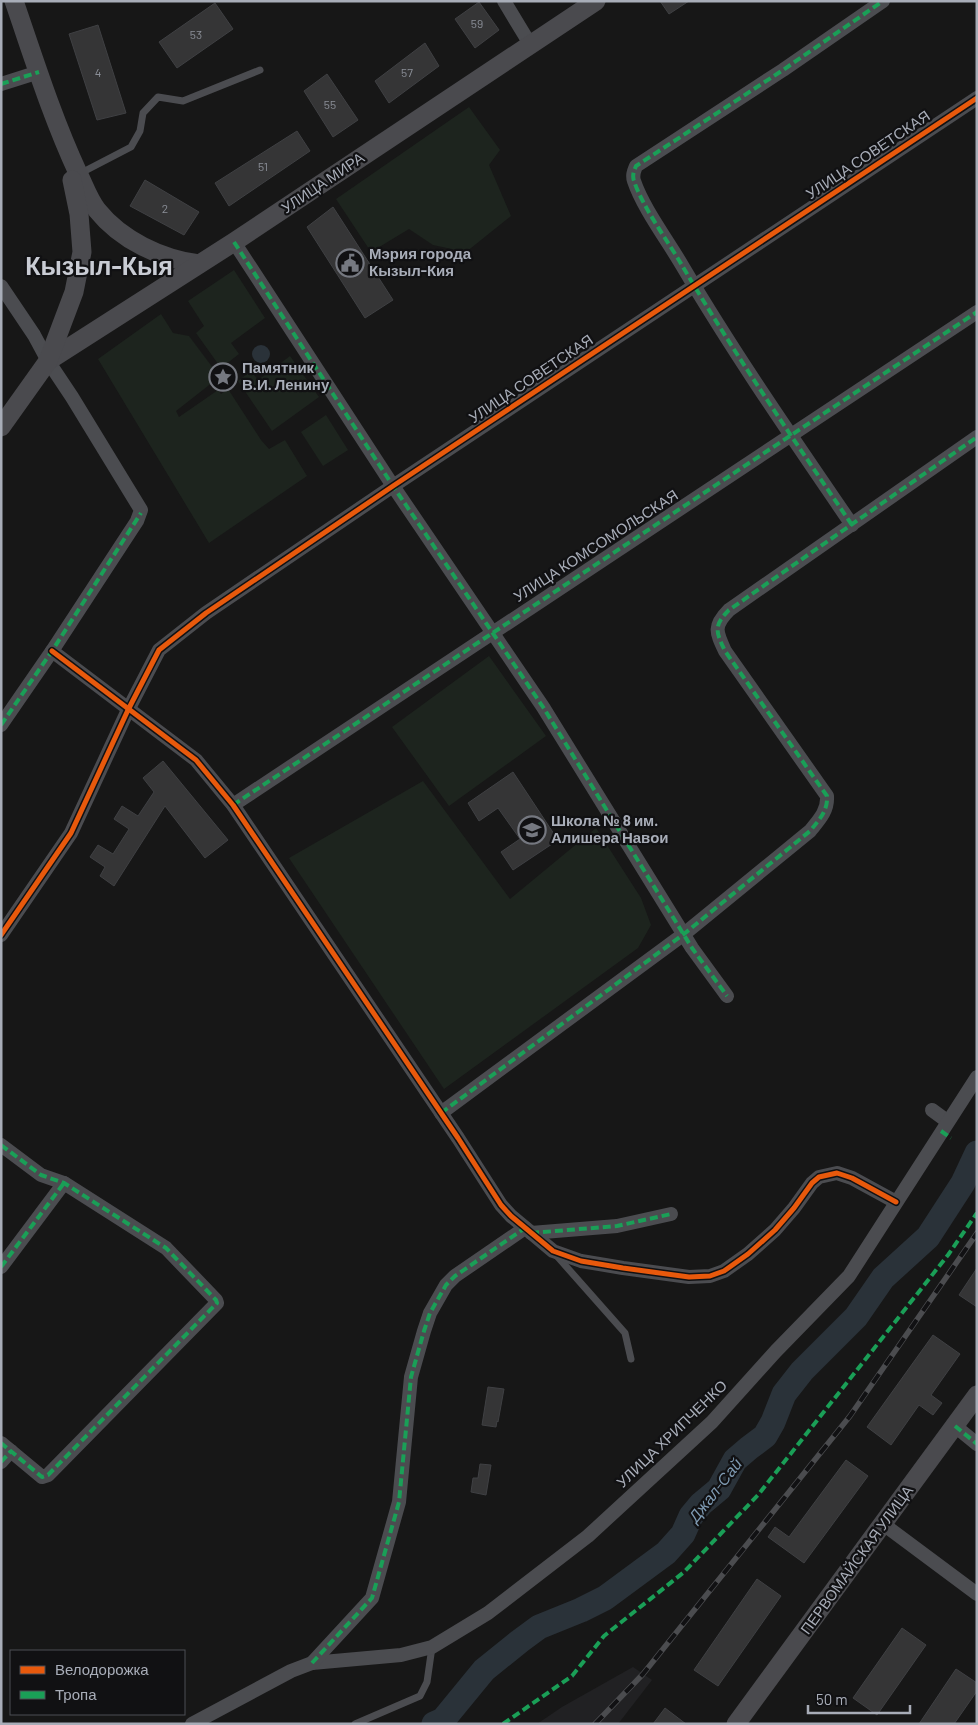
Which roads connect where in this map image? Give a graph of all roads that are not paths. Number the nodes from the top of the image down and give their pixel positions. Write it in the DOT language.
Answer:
graph roads {
  1 [pos="14,1"];
  2 [pos="504,1"];
  3 [pos="596,1"];
  4 [pos="883,1"];
  5 [pos="530,44"];
  6 [pos="260,70"];
  7 [pos="39,72"];
  8 [pos="1,84"];
  9 [pos="977,98"];
  10 [pos="59,130"];
  11 [pos="79,174"];
  12 [pos="234,242"];
  13 [pos="199,264"];
  14 [pos="1,286"];
  15 [pos="694,286"];
  16 [pos="977,312"];
  17 [pos="48,361"];
  18 [pos="1,427"];
  19 [pos="792,436"];
  20 [pos="977,437"];
  21 [pos="393,486"];
  22 [pos="852,525"];
  23 [pos="493,634"];
  24 [pos="52,651"];
  25 [pos="128,710"];
  26 [pos="1,725"];
  27 [pos="233,805"];
  28 [pos="684,934"];
  29 [pos="1,936"];
  30 [pos="727,996"];
  31 [pos="977,1077"];
  32 [pos="932,1110"];
  33 [pos="441,1113"];
  34 [pos="947,1121"];
  35 [pos="1,1145"];
  36 [pos="64,1183"];
  37 [pos="896,1202"];
  38 [pos="671,1214"];
  39 [pos="528,1230"];
  40 [pos="553,1251"];
  41 [pos="1,1267"];
  42 [pos="631,1359"];
  43 [pos="977,1395"];
  44 [pos="955,1426"];
  45 [pos="977,1444"];
  46 [pos="6,1447"];
  47 [pos="1,1462"];
  48 [pos="883,1524"];
  49 [pos="977,1594"];
  50 [pos="432,1647"];
  51 [pos="312,1664"];
  52 [pos="192,1724"];
  53 [pos="355,1724"];
  54 [pos="736,1724"];
  1 -- 7 [label="main road"];
  2 -- 5 [label="street"];
  3 -- 5 [label="main road, УЛИЦА МИРА"];
  4 -- 15 [label="street"];
  5 -- 12 [label="main road, УЛИЦА МИРА"];
  6 -- 11 [label="lane"];
  7 -- 8 [label="street"];
  7 -- 10 [label="main road"];
  9 -- 15 [label="street, УЛИЦА СОВЕТСКАЯ"];
  10 -- 11 [label="main road"];
  10 -- 17 [label="main road"];
  11 -- 13 [label="main road"];
  12 -- 13 [label="main road, УЛИЦА МИРА"];
  12 -- 21 [label="street"];
  13 -- 17 [label="main road, УЛИЦА МИРА"];
  14 -- 17 [label="street"];
  15 -- 19 [label="street"];
  15 -- 21 [label="street, УЛИЦА СОВЕТСКАЯ"];
  16 -- 19 [label="street, УЛИЦА КОМСОМОЛЬСКАЯ"];
  17 -- 18 [label="main road"];
  17 -- 24 [label="street"];
  19 -- 22 [label="street"];
  19 -- 23 [label="street, УЛИЦА КОМСОМОЛЬСКАЯ"];
  20 -- 22 [label="street"];
  21 -- 23 [label="street"];
  21 -- 25 [label="street, УЛИЦА СОВЕТСКАЯ"];
  22 -- 28 [label="street"];
  23 -- 27 [label="street, УЛИЦА КОМСОМОЛЬСКАЯ"];
  23 -- 28 [label="street"];
  24 -- 25 [label="street"];
  24 -- 26 [label="street"];
  25 -- 27 [label="street"];
  25 -- 29 [label="street, УЛИЦА СОВЕТСКАЯ"];
  27 -- 33 [label="street"];
  28 -- 30 [label="street"];
  28 -- 33 [label="street"];
  31 -- 34 [label="street, УЛИЦА ХРИПЧЕНКО"];
  32 -- 34 [label="street"];
  33 -- 39 [label="street"];
  34 -- 37 [label="street, УЛИЦА ХРИПЧЕНКО"];
  35 -- 36 [label="street"];
  36 -- 41 [label="street"];
  36 -- 46 [label="street"];
  37 -- 40 [label="street"];
  37 -- 50 [label="street, УЛИЦА ХРИПЧЕНКО"];
  38 -- 39 [label="street"];
  39 -- 40 [label="street"];
  39 -- 51 [label="street"];
  40 -- 42 [label="lane"];
  43 -- 44 [label="main road, ПЕРВОМАЙСКАЯ УЛИЦА"];
  44 -- 45 [label="street"];
  44 -- 48 [label="main road, ПЕРВОМАЙСКАЯ УЛИЦА"];
  46 -- 47 [label="street"];
  48 -- 49 [label="street"];
  48 -- 54 [label="main road, ПЕРВОМАЙСКАЯ УЛИЦА"];
  50 -- 51 [label="street, УЛИЦА ХРИПЧЕНКО"];
  50 -- 53 [label="lane"];
  51 -- 52 [label="street"];
}
